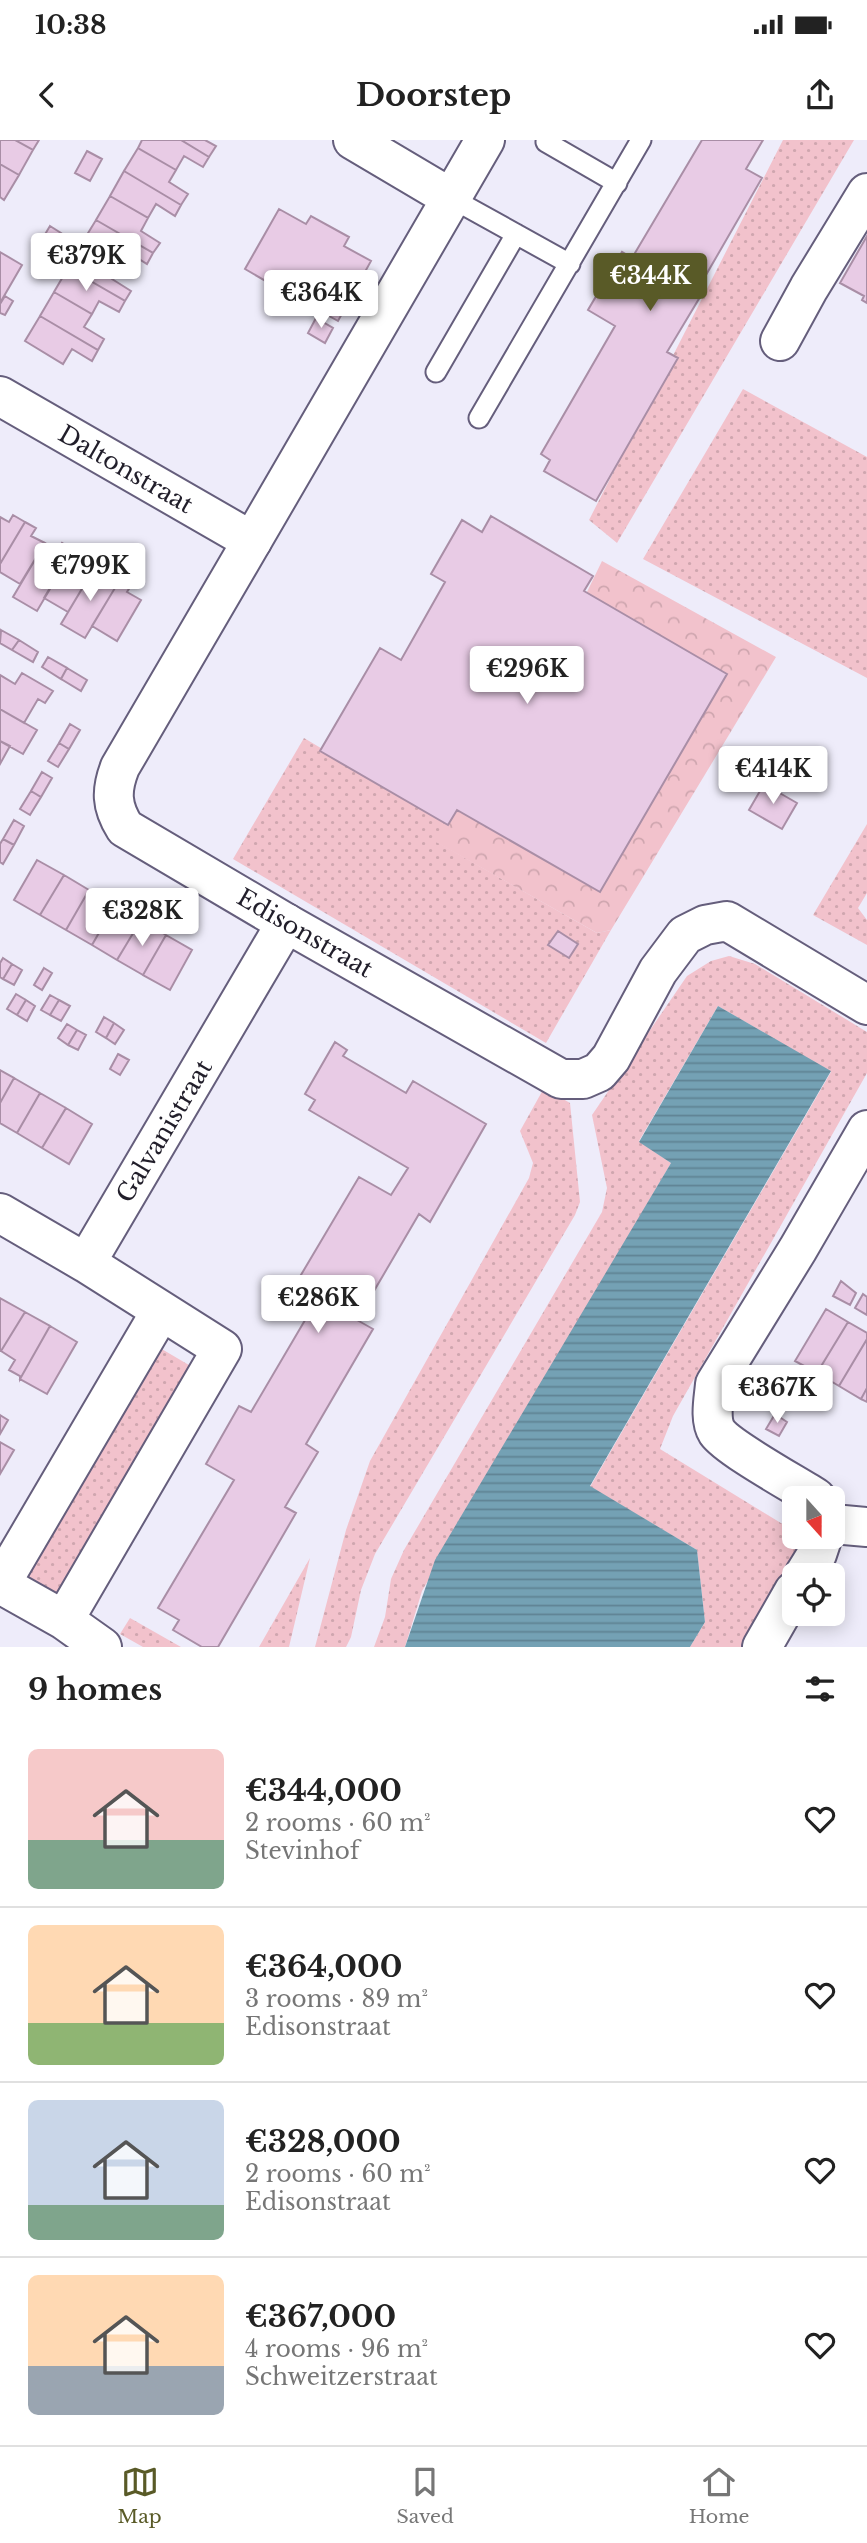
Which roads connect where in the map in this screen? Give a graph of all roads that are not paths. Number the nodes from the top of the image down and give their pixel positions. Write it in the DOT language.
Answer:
graph roads {
  1 [pos="353,140"];
  2 [pos="485,140"];
  3 [pos="642,140"];
  4 [pos="546,142"];
  5 [pos="617,183"];
  6 [pos="867,193"];
  7 [pos="451,198"];
  8 [pos="516,234"];
  9 [pos="570,264"];
  10 [pos="780,341"];
  11 [pos="436,372"];
  12 [pos="0,396"];
  13 [pos="479,418"];
  14 [pos="252,541"];
  15 [pos="286,923"];
  16 [pos="867,1005"];
  17 [pos="867,1130"];
  18 [pos="0,1213"];
  19 [pos="86,1263"];
  20 [pos="162,1311"];
  21 [pos="797,1486"];
  22 [pos="845,1525"];
  23 [pos="867,1527"];
  24 [pos="0,1585"];
  25 [pos="782,1612"];
  26 [pos="64,1620"];
  27 [pos="102,1647"];
  28 [pos="762,1647"];
  1 -- 7 [label="street"];
  2 -- 7 [label="street, Edisonstraat"];
  3 -- 5 [label="lane"];
  4 -- 5 [label="lane"];
  5 -- 9 [label="lane"];
  6 -- 10 [label="street"];
  7 -- 8 [label="lane"];
  7 -- 14 [label="street, Edisonstraat"];
  8 -- 9 [label="lane"];
  8 -- 11 [label="lane"];
  9 -- 13 [label="lane"];
  12 -- 14 [label="street, Daltonstraat"];
  14 -- 15 [label="street, Edisonstraat"];
  15 -- 16 [label="street, Edisonstraat"];
  15 -- 19 [label="street, Galvanistraat"];
  17 -- 21 [label="street"];
  18 -- 19 [label="street"];
  19 -- 20 [label="street"];
  20 -- 24 [label="street"];
  20 -- 26 [label="street"];
  22 -- 23 [label="street"];
  24 -- 26 [label="street"];
  25 -- 28 [label="street"];
  26 -- 27 [label="street"];
}
